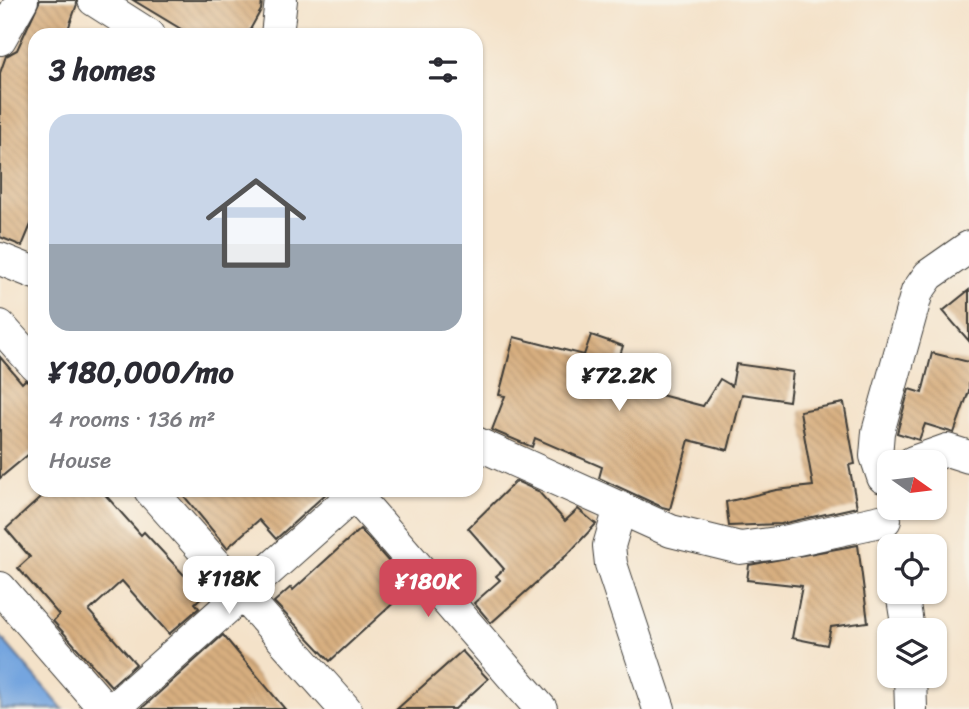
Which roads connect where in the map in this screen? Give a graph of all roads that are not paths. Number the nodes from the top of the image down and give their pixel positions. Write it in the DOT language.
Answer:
graph roads {
  1 [pos="22,0"];
  2 [pos="95,0"];
  3 [pos="281,0"];
  4 [pos="138,28"];
  5 [pos="278,28"];
  6 [pos="0,39"];
  7 [pos="969,247"];
  8 [pos="0,326"];
  9 [pos="28,357"];
  10 [pos="483,446"];
  11 [pos="947,450"];
  12 [pos="969,457"];
  13 [pos="877,458"];
  14 [pos="156,497"];
  15 [pos="351,497"];
  16 [pos="361,497"];
  17 [pos="620,508"];
  18 [pos="888,533"];
  19 [pos="0,588"];
  20 [pos="244,593"];
  21 [pos="910,688"];
  22 [pos="105,709"];
  23 [pos="113,709"];
  24 [pos="345,709"];
  25 [pos="541,709"];
  26 [pos="659,709"];
  27 [pos="911,709"];
  1 -- 6 [label="street"];
  2 -- 4 [label="street"];
  3 -- 5 [label="street"];
  7 -- 13 [label="street"];
  8 -- 9 [label="street"];
  10 -- 17 [label="street"];
  11 -- 12 [label="street"];
  14 -- 20 [label="street"];
  15 -- 20 [label="street"];
  16 -- 25 [label="street"];
  17 -- 18 [label="street"];
  17 -- 26 [label="street"];
  19 -- 22 [label="street"];
  20 -- 23 [label="street"];
  20 -- 24 [label="street"];
  21 -- 27 [label="street"];
}
